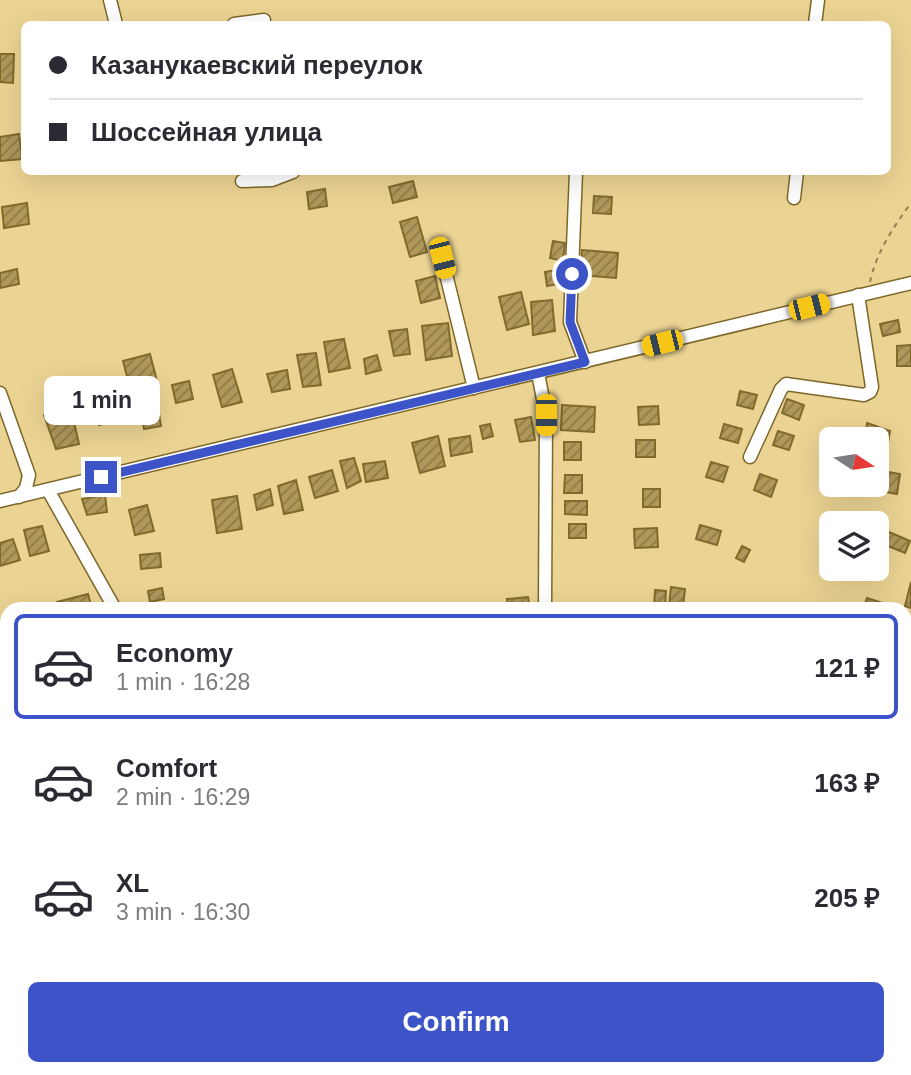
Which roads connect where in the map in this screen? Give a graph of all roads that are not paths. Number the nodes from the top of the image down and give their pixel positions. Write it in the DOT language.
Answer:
graph roads {
  1 [pos="110,0"];
  2 [pos="818,0"];
  3 [pos="264,20"];
  4 [pos="115,21"];
  5 [pos="256,21"];
  6 [pos="815,21"];
  7 [pos="285,175"];
  8 [pos="576,175"];
  9 [pos="797,175"];
  10 [pos="242,181"];
  11 [pos="794,198"];
  12 [pos="442,258"];
  13 [pos="911,283"];
  14 [pos="863,294"];
  15 [pos="585,362"];
  16 [pos="538,373"];
  17 [pos="474,388"];
  18 [pos="0,393"];
  19 [pos="750,457"];
  20 [pos="48,490"];
  21 [pos="19,497"];
  22 [pos="0,502"];
  23 [pos="111,602"];
  24 [pos="545,602"];
  1 -- 4 [label="street"];
  2 -- 6 [label="street"];
  3 -- 5 [label="street"];
  7 -- 10 [label="street"];
  8 -- 15 [label="street"];
  9 -- 11 [label="street"];
  12 -- 17 [label="street"];
  13 -- 14 [label="street"];
  14 -- 15 [label="street"];
  14 -- 19 [label="street"];
  15 -- 16 [label="street"];
  16 -- 17 [label="street"];
  16 -- 24 [label="street"];
  17 -- 20 [label="street"];
  18 -- 21 [label="street"];
  20 -- 21 [label="street"];
  20 -- 23 [label="street"];
  21 -- 22 [label="street"];
}
